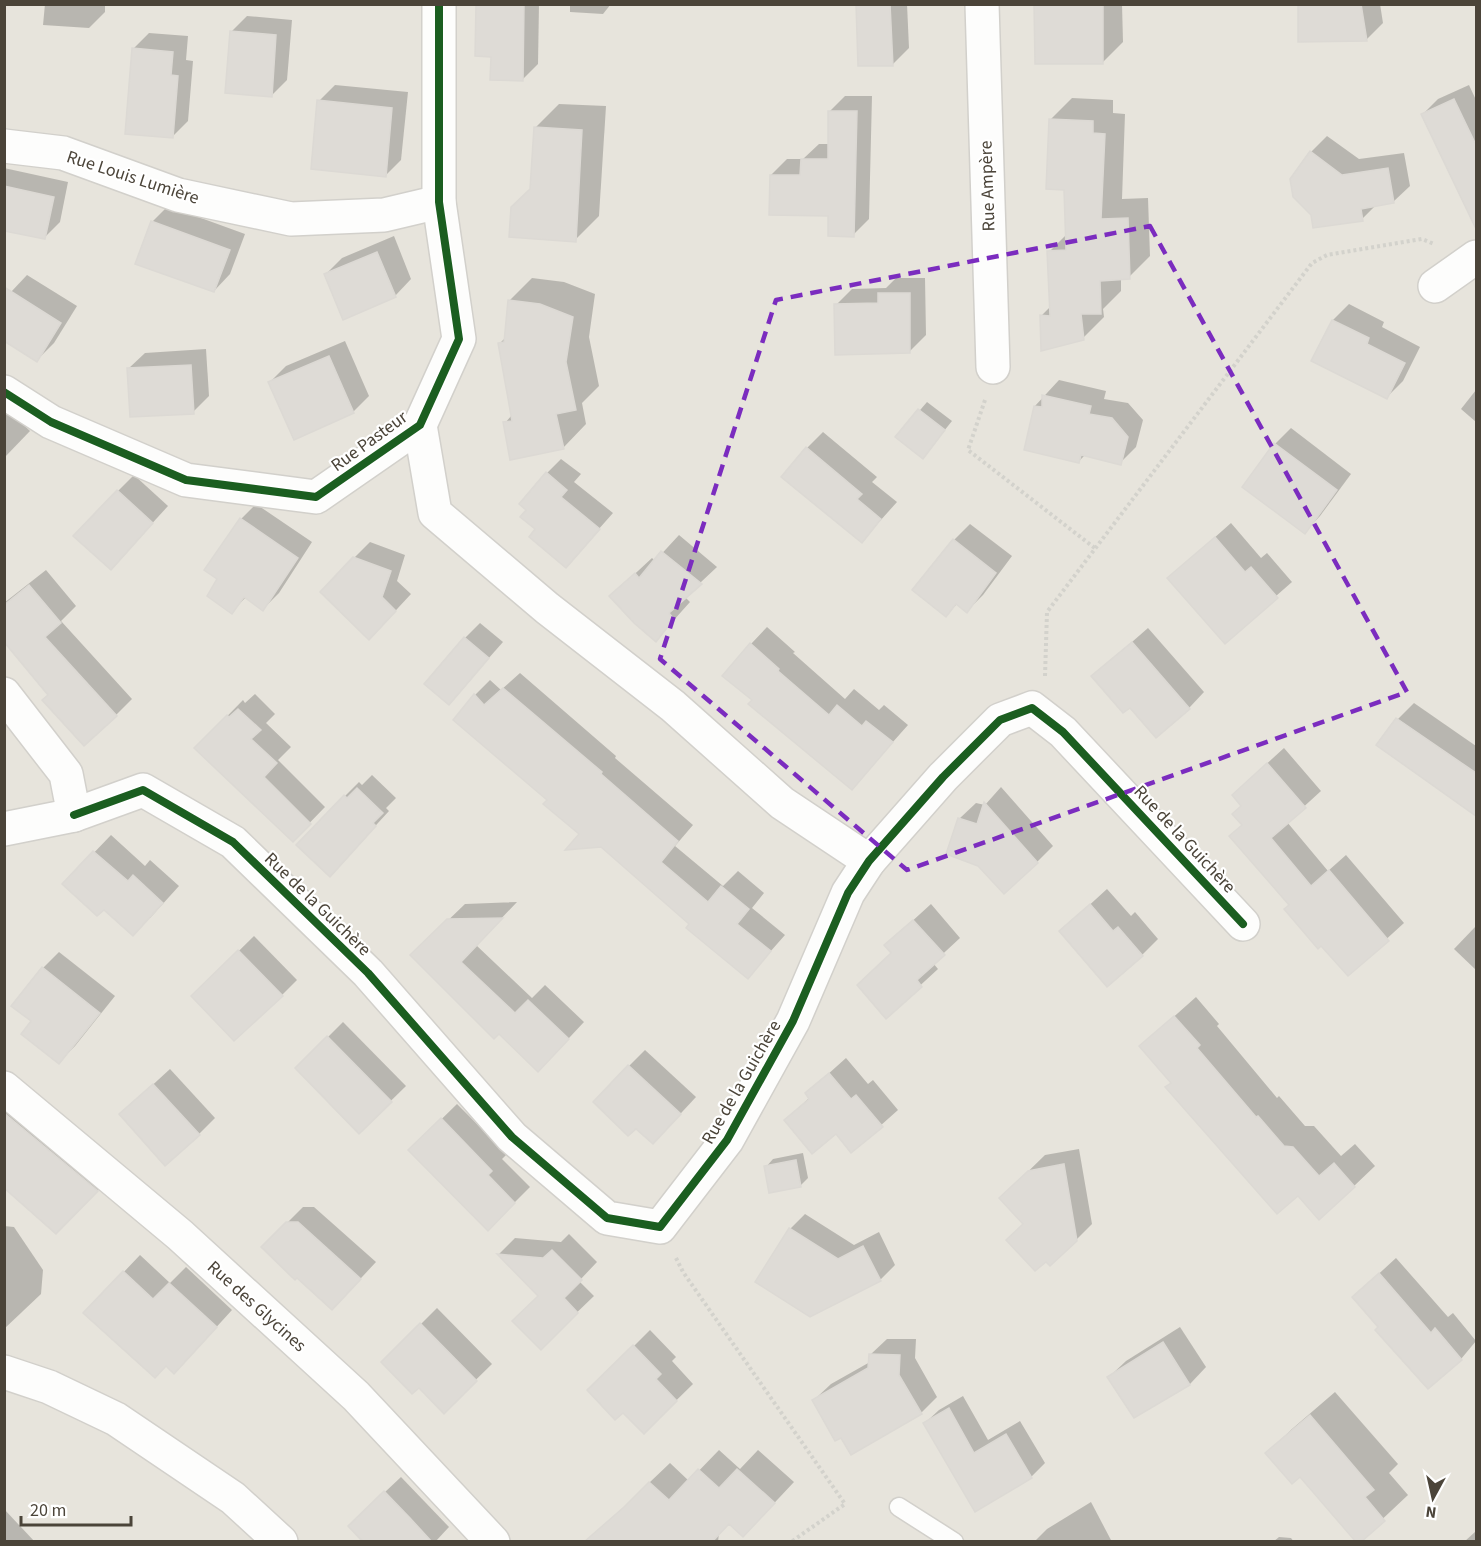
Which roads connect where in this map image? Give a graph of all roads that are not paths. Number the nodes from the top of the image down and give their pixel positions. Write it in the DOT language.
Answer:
graph roads {
  1 [pos="439,4"];
  2 [pos="982,4"];
  3 [pos="4,146"];
  4 [pos="439,201"];
  5 [pos="1476,257"];
  6 [pos="1435,286"];
  7 [pos="993,367"];
  8 [pos="4,392"];
  9 [pos="420,425"];
  10 [pos="4,693"];
  11 [pos="74,815"];
  12 [pos="4,829"];
  13 [pos="869,861"];
  14 [pos="1243,924"];
  15 [pos="4,1088"];
  16 [pos="4,1372"];
  17 [pos="233,1498"];
  18 [pos="899,1507"];
  19 [pos="247,1542"];
  20 [pos="281,1542"];
  21 [pos="493,1542"];
  22 [pos="954,1542"];
  1 -- 4 [label="street, Rue Pasteur"];
  2 -- 7 [label="street, Rue Ampère"];
  3 -- 4 [label="street, Rue Louis Lumière"];
  4 -- 9 [label="street, Rue Pasteur"];
  5 -- 6 [label="street"];
  8 -- 9 [label="street, Rue Pasteur"];
  9 -- 13 [label="street"];
  10 -- 11 [label="street"];
  11 -- 12 [label="street"];
  11 -- 13 [label="street, Rue de la Guichère"];
  13 -- 14 [label="street, Rue de la Guichère"];
  15 -- 21 [label="street, Rue des Glycines"];
  16 -- 17 [label="street"];
  17 -- 19 [label="street"];
  17 -- 20 [label="street"];
  18 -- 22 [label="lane"];
}
